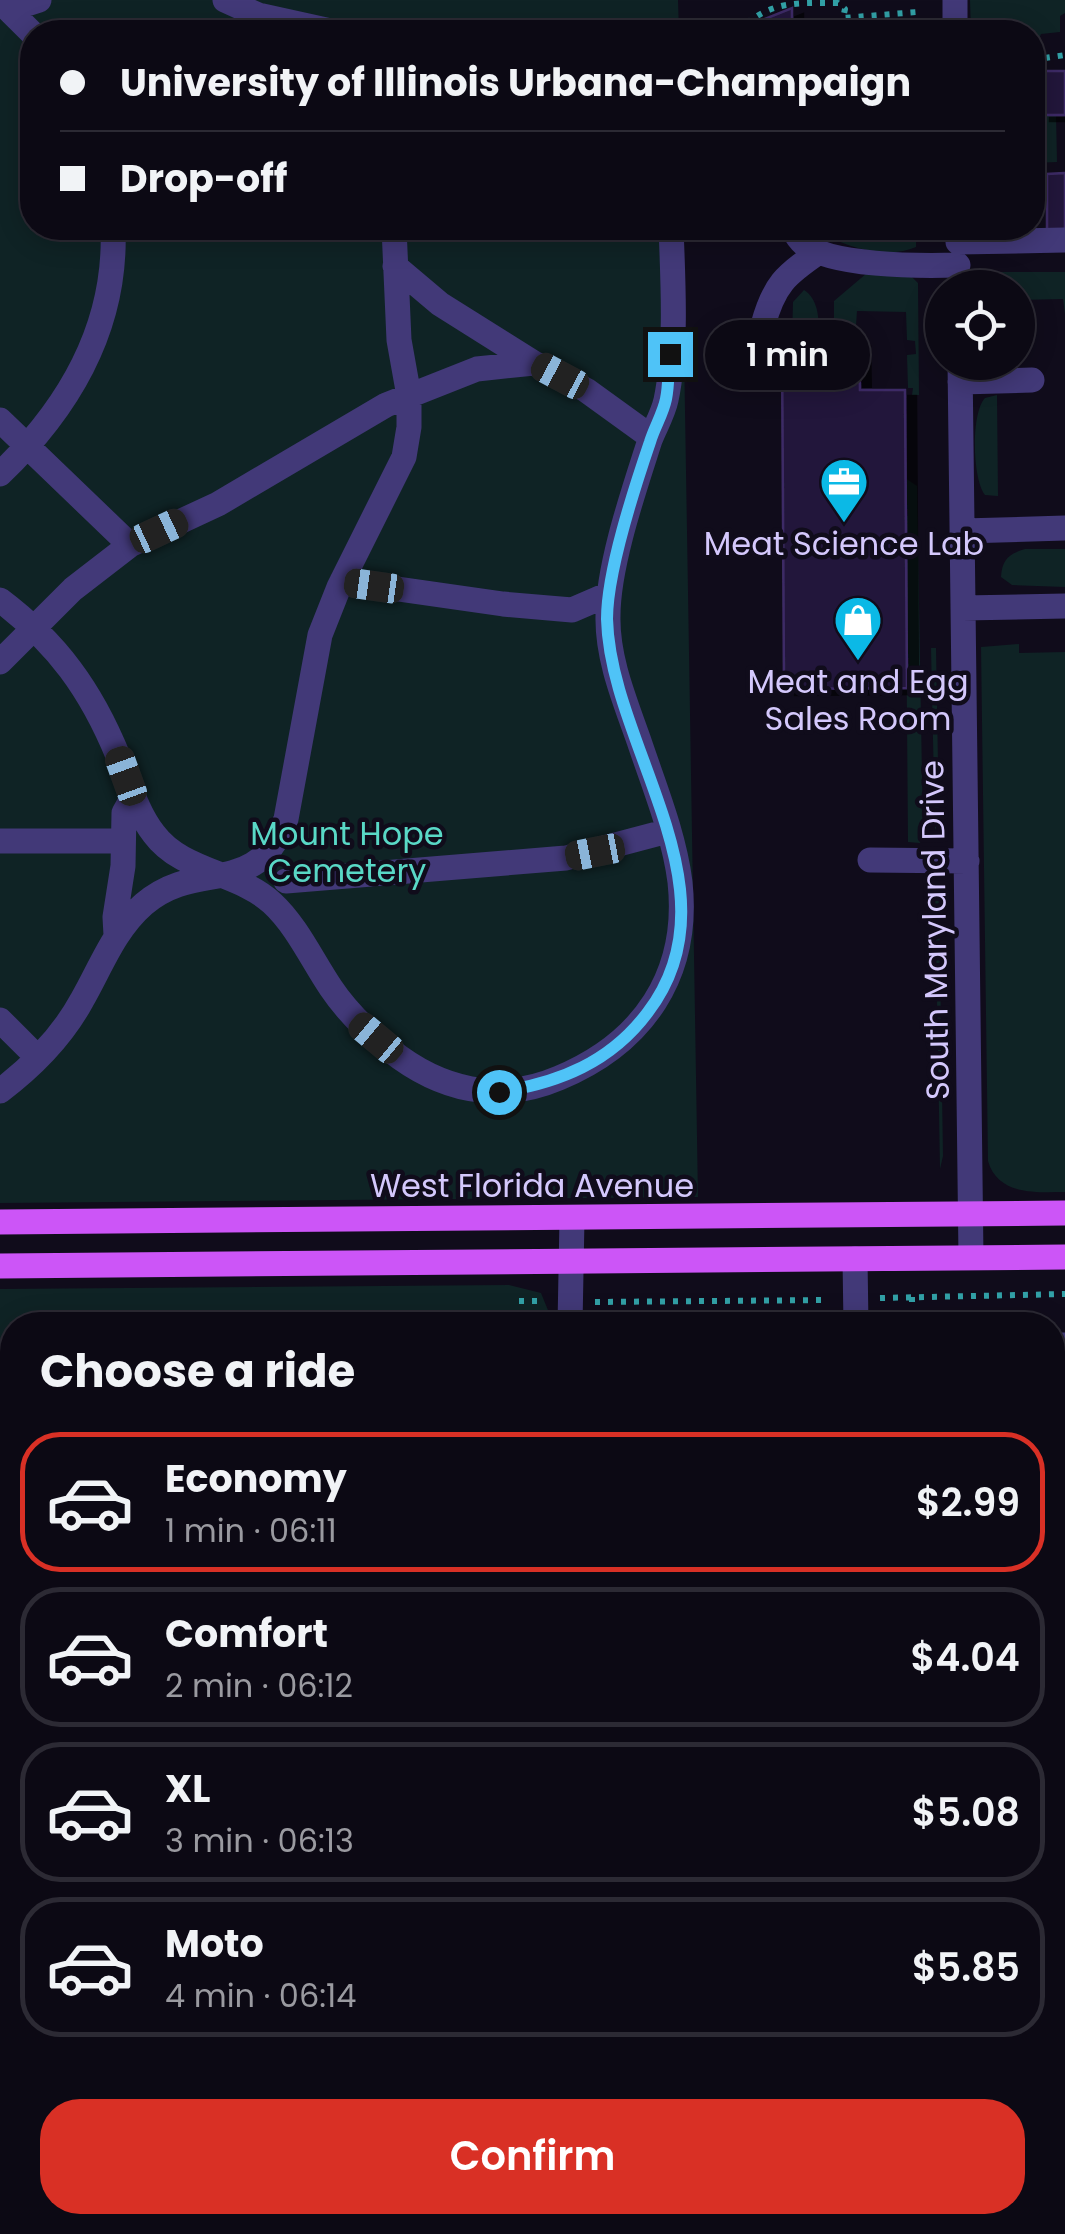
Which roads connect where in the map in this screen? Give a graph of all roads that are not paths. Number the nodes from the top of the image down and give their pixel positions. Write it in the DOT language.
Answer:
graph roads {
  1 [pos="39,0"];
  2 [pos="225,0"];
  3 [pos="6,5"];
  4 [pos="280,20"];
  5 [pos="113,240"];
  6 [pos="395,240"];
  7 [pos="671,240"];
  8 [pos="800,240"];
  9 [pos="1065,240"];
  10 [pos="819,252"];
  11 [pos="958,256"];
  12 [pos="396,266"];
  13 [pos="763,324"];
  14 [pos="534,363"];
  15 [pos="960,380"];
  16 [pos="409,396"];
  17 [pos="0,420"];
  18 [pos="651,437"];
  19 [pos="28,447"];
  20 [pos="0,474"];
  21 [pos="1065,528"];
  22 [pos="963,531"];
  23 [pos="130,545"];
  24 [pos="342,582"];
  25 [pos="609,594"];
  26 [pos="0,600"];
  27 [pos="1065,606"];
  28 [pos="964,608"];
  29 [pos="35,627"];
  30 [pos="0,662"];
  31 [pos="133,797"];
  32 [pos="286,819"];
  33 [pos="668,831"];
  34 [pos="0,840"];
  35 [pos="123,841"];
  36 [pos="870,860"];
  37 [pos="966,861"];
  38 [pos="215,875"];
  39 [pos="286,881"];
  40 [pos="296,934"];
  41 [pos="116,935"];
  42 [pos="0,1020"];
  43 [pos="38,1058"];
  44 [pos="0,1091"];
  45 [pos="971,1213"];
  46 [pos="1065,1213"];
  47 [pos="572,1218"];
  48 [pos="0,1222"];
  49 [pos="1065,1256"];
  50 [pos="971,1257"];
  51 [pos="856,1259"];
  52 [pos="572,1262"];
  53 [pos="0,1266"];
  54 [pos="570,1312"];
  55 [pos="856,1312"];
  1 -- 3 [label="street"];
  2 -- 4 [label="street"];
  5 -- 19 [label="street"];
  6 -- 12 [label="street"];
  7 -- 18 [label="street"];
  8 -- 10 [label="street"];
  9 -- 11 [label="street"];
  10 -- 11 [label="street"];
  10 -- 13 [label="street"];
  12 -- 14 [label="street"];
  12 -- 16 [label="street"];
  14 -- 16 [label="street"];
  14 -- 18 [label="street"];
  15 -- 22 [label="street, South Maryland Drive"];
  16 -- 23 [label="street"];
  16 -- 24 [label="street"];
  17 -- 19 [label="street"];
  18 -- 25 [label="street"];
  19 -- 20 [label="street"];
  19 -- 23 [label="street"];
  21 -- 22 [label="street"];
  22 -- 28 [label="street, South Maryland Drive"];
  23 -- 29 [label="street"];
  24 -- 25 [label="street"];
  24 -- 32 [label="street"];
  25 -- 33 [label="street"];
  26 -- 29 [label="street"];
  27 -- 28 [label="street"];
  28 -- 37 [label="street, South Maryland Drive"];
  29 -- 30 [label="street"];
  29 -- 31 [label="street"];
  31 -- 35 [label="street"];
  31 -- 38 [label="street"];
  32 -- 38 [label="street"];
  32 -- 39 [label="street"];
  33 -- 39 [label="street"];
  33 -- 40 [label="street"];
  34 -- 35 [label="street"];
  35 -- 41 [label="street"];
  36 -- 37 [label="street"];
  37 -- 45 [label="street, South Maryland Drive"];
  38 -- 40 [label="street"];
  38 -- 41 [label="street"];
  39 -- 40 [label="street"];
  41 -- 43 [label="street"];
  42 -- 43 [label="street"];
  43 -- 44 [label="street"];
  45 -- 46 [label="main road, West Florida Avenue"];
  45 -- 47 [label="main road, West Florida Avenue"];
  45 -- 50 [label="street, South Maryland Drive"];
  47 -- 48 [label="main road, West Florida Avenue"];
  47 -- 52 [label="street"];
  49 -- 50 [label="main road"];
  50 -- 51 [label="main road"];
  51 -- 52 [label="main road"];
  51 -- 55 [label="street"];
  52 -- 53 [label="main road"];
  52 -- 54 [label="street"];
}
